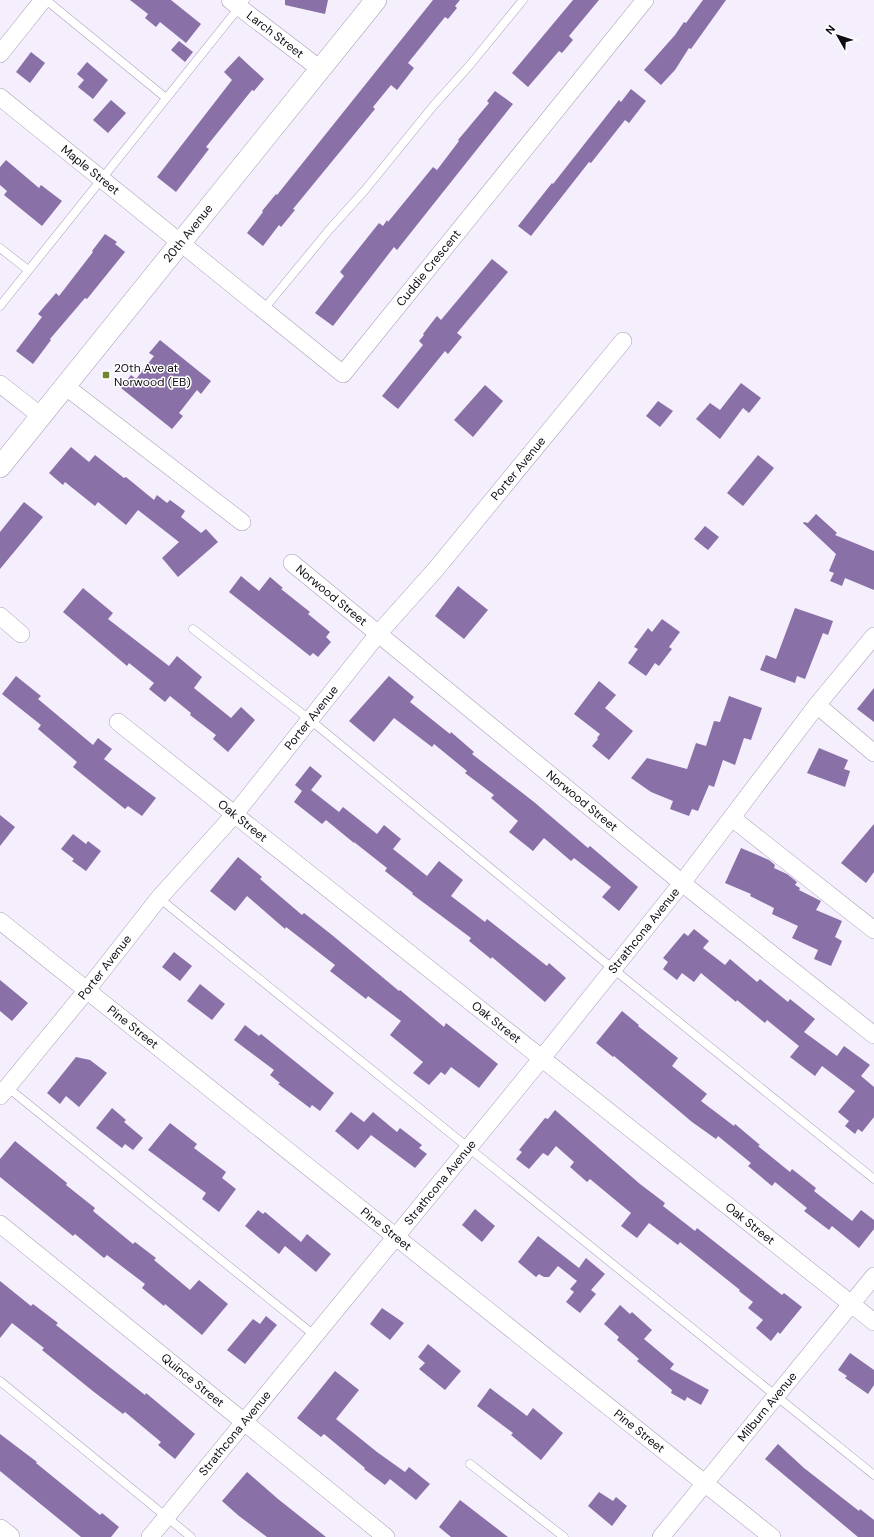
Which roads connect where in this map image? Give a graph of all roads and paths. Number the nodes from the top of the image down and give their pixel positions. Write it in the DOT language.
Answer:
graph roads {
  1 [pos="45,0"];
  2 [pos="376,0"];
  3 [pos="523,0"];
  4 [pos="645,0"];
  5 [pos="238,2"];
  6 [pos="0,54"];
  7 [pos="320,69"];
  8 [pos="0,97"];
  9 [pos="166,98"];
  10 [pos="102,179"];
  11 [pos="181,242"];
  12 [pos="0,248"];
  13 [pos="28,270"];
  14 [pos="0,306"];
  15 [pos="264,310"];
  16 [pos="624,341"];
  17 [pos="0,384"];
  18 [pos="66,386"];
  19 [pos="41,416"];
  20 [pos="0,467"];
  21 [pos="242,522"];
  22 [pos="292,563"];
  23 [pos="0,616"];
  24 [pos="193,629"];
  25 [pos="21,634"];
  26 [pos="378,634"];
  27 [pos="874,636"];
  28 [pos="817,705"];
  29 [pos="309,719"];
  30 [pos="118,722"];
  31 [pos="874,753"];
  32 [pos="234,815"];
  33 [pos="732,818"];
  34 [pos="682,883"];
  35 [pos="159,898"];
  36 [pos="0,921"];
  37 [pos="874,930"];
  38 [pos="612,968"];
  39 [pos="87,990"];
  40 [pos="874,1035"];
  41 [pos="542,1058"];
  42 [pos="4,1091"];
  43 [pos="468,1147"];
  44 [pos="874,1179"];
  45 [pos="0,1224"];
  46 [pos="395,1236"];
  47 [pos="874,1276"];
  48 [pos="851,1304"];
  49 [pos="874,1322"];
  50 [pos="314,1335"];
  51 [pos="0,1381"];
  52 [pos="776,1395"];
  53 [pos="244,1422"];
  54 [pos="470,1464"];
  55 [pos="874,1475"];
  56 [pos="704,1483"];
  57 [pos="166,1517"];
  58 [pos="0,1530"];
  59 [pos="9,1537"];
  60 [pos="150,1537"];
  61 [pos="191,1537"];
  62 [pos="386,1537"];
  63 [pos="564,1537"];
  64 [pos="661,1537"];
  65 [pos="772,1537"];
  1 -- 6 [label="street"];
  1 -- 9 [label="lane"];
  2 -- 7 [label="street, 20th Avenue"];
  3 -- 15 [label="lane"];
  4 -- 15 [label="street, Cuddie Crescent"];
  5 -- 7 [label="street, Larch Street"];
  5 -- 9 [label="lane"];
  7 -- 11 [label="street, 20th Avenue"];
  8 -- 10 [label="street, Maple Street"];
  9 -- 10 [label="lane"];
  10 -- 11 [label="street, Maple Street"];
  10 -- 13 [label="lane"];
  11 -- 15 [label="street, Cuddie Crescent"];
  11 -- 18 [label="street, 20th Avenue"];
  12 -- 13 [label="lane"];
  13 -- 14 [label="lane"];
  16 -- 26 [label="street, Porter Avenue"];
  17 -- 19 [label="street"];
  18 -- 19 [label="street, 20th Avenue"];
  18 -- 21 [label="street"];
  19 -- 20 [label="street, 20th Avenue"];
  22 -- 26 [label="street, Norwood Street"];
  23 -- 25 [label="street"];
  24 -- 29 [label="lane"];
  26 -- 29 [label="street, Porter Avenue"];
  26 -- 34 [label="street, Norwood Street"];
  27 -- 28 [label="street, Strathcona Avenue"];
  28 -- 31 [label="street"];
  28 -- 33 [label="street, Strathcona Avenue"];
  29 -- 32 [label="street, Porter Avenue"];
  29 -- 38 [label="lane"];
  30 -- 32 [label="street, Oak Street"];
  32 -- 35 [label="street, Porter Avenue"];
  32 -- 41 [label="street, Oak Street"];
  33 -- 34 [label="street, Strathcona Avenue"];
  33 -- 37 [label="street"];
  34 -- 38 [label="street, Strathcona Avenue"];
  34 -- 40 [label="street, Norwood Street"];
  35 -- 39 [label="street, Porter Avenue"];
  35 -- 43 [label="lane"];
  36 -- 39 [label="street, Pine Street"];
  38 -- 41 [label="street, Strathcona Avenue"];
  38 -- 44 [label="lane"];
  39 -- 42 [label="street, Porter Avenue"];
  39 -- 46 [label="street, Pine Street"];
  41 -- 43 [label="street, Strathcona Avenue"];
  41 -- 48 [label="street, Oak Street"];
  42 -- 50 [label="lane"];
  43 -- 46 [label="street, Strathcona Avenue"];
  43 -- 52 [label="lane"];
  45 -- 53 [label="street, Quince Street"];
  46 -- 50 [label="street, Strathcona Avenue"];
  46 -- 56 [label="street, Pine Street"];
  47 -- 48 [label="street, Milburn Avenue"];
  48 -- 49 [label="street, Oak Street"];
  48 -- 52 [label="street, Milburn Avenue"];
  50 -- 53 [label="street, Strathcona Avenue"];
  51 -- 57 [label="lane"];
  52 -- 55 [label="lane"];
  52 -- 56 [label="street, Milburn Avenue"];
  53 -- 57 [label="street, Strathcona Avenue"];
  53 -- 62 [label="street, Quince Street"];
  54 -- 63 [label="lane"];
  56 -- 64 [label="street, Milburn Avenue"];
  56 -- 65 [label="street, Pine Street"];
  57 -- 60 [label="street, Strathcona Avenue"];
  57 -- 61 [label="lane"];
  58 -- 59 [label="street"];
}
